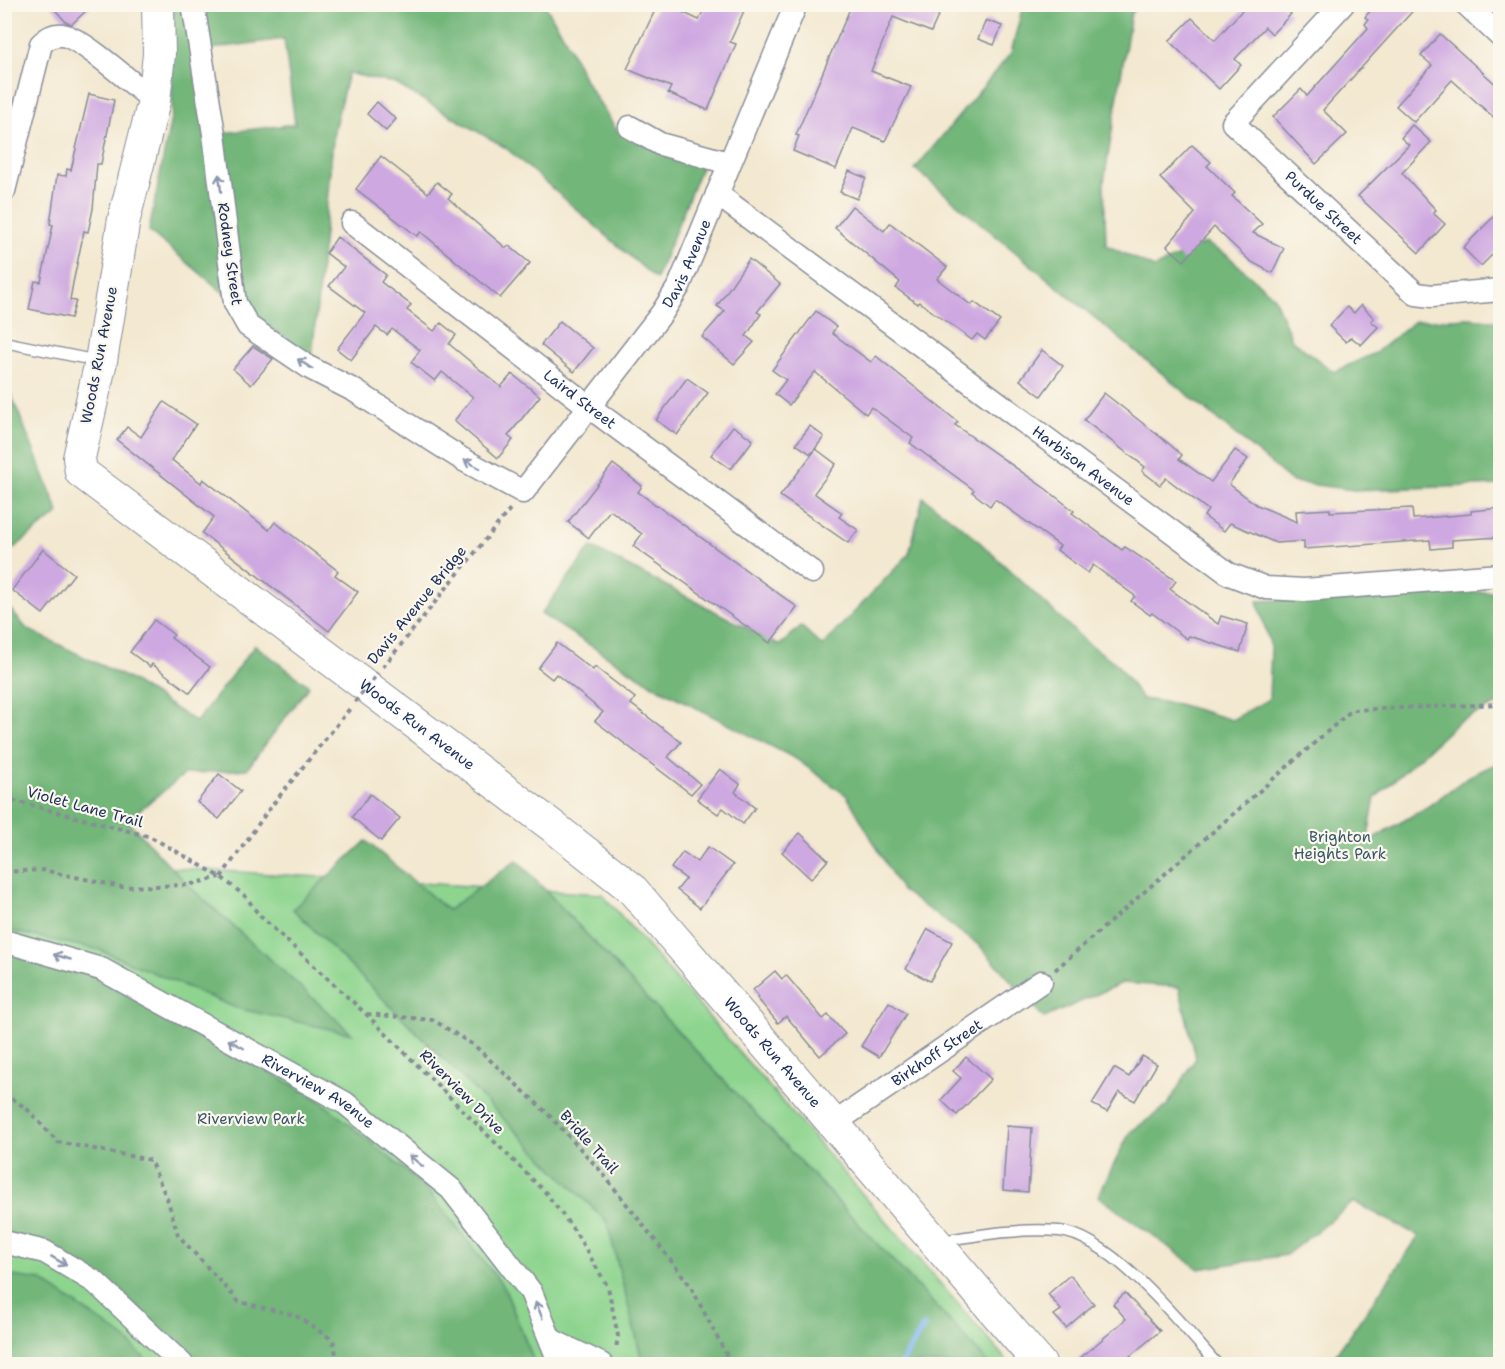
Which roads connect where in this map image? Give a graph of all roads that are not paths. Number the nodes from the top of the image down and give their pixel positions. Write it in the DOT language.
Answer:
graph roads {
  1 [pos="158,4"];
  2 [pos="193,4"];
  3 [pos="796,4"];
  4 [pos="1343,4"];
  5 [pos="1466,4"];
  6 [pos="1500,36"];
  7 [pos="154,101"];
  8 [pos="630,127"];
  9 [pos="729,163"];
  10 [pos="4,191"];
  11 [pos="717,194"];
  12 [pos="352,223"];
  13 [pos="1500,290"];
  14 [pos="4,342"];
  15 [pos="100,361"];
  16 [pos="588,406"];
  17 [pos="523,492"];
  18 [pos="812,572"];
  19 [pos="1500,575"];
  20 [pos="4,941"];
  21 [pos="1041,982"];
  22 [pos="833,1124"];
  23 [pos="4,1242"];
  24 [pos="935,1242"];
  25 [pos="551,1340"];
  26 [pos="608,1360"];
  27 [pos="182,1365"];
  28 [pos="560,1365"];
  29 [pos="1040,1365"];
  30 [pos="1216,1365"];
  1 -- 7 [label="street, Woods Run Avenue"];
  17 -- 2 [label="street, Rodney Street, one-way"];
  3 -- 9 [label="street, Davis Avenue"];
  4 -- 13 [label="street, Purdue Street"];
  5 -- 6 [label="street"];
  7 -- 10 [label="street"];
  7 -- 15 [label="street, Woods Run Avenue"];
  8 -- 9 [label="street"];
  9 -- 11 [label="street, Davis Avenue"];
  11 -- 16 [label="street, Davis Avenue"];
  11 -- 19 [label="street, Harbison Avenue"];
  12 -- 16 [label="street, Laird Street"];
  14 -- 15 [label="lane"];
  15 -- 22 [label="street, Woods Run Avenue"];
  16 -- 17 [label="street, Davis Avenue"];
  16 -- 18 [label="street, Laird Street"];
  25 -- 20 [label="street, Riverview Avenue, one-way"];
  21 -- 22 [label="street, Birkhoff Street"];
  22 -- 24 [label="street, Woods Run Avenue"];
  23 -- 27 [label="street, one-way"];
  24 -- 29 [label="street, Woods Run Avenue"];
  24 -- 30 [label="lane"];
  25 -- 26 [label="street"];
  25 -- 28 [label="street, Riverview Avenue"];
}
